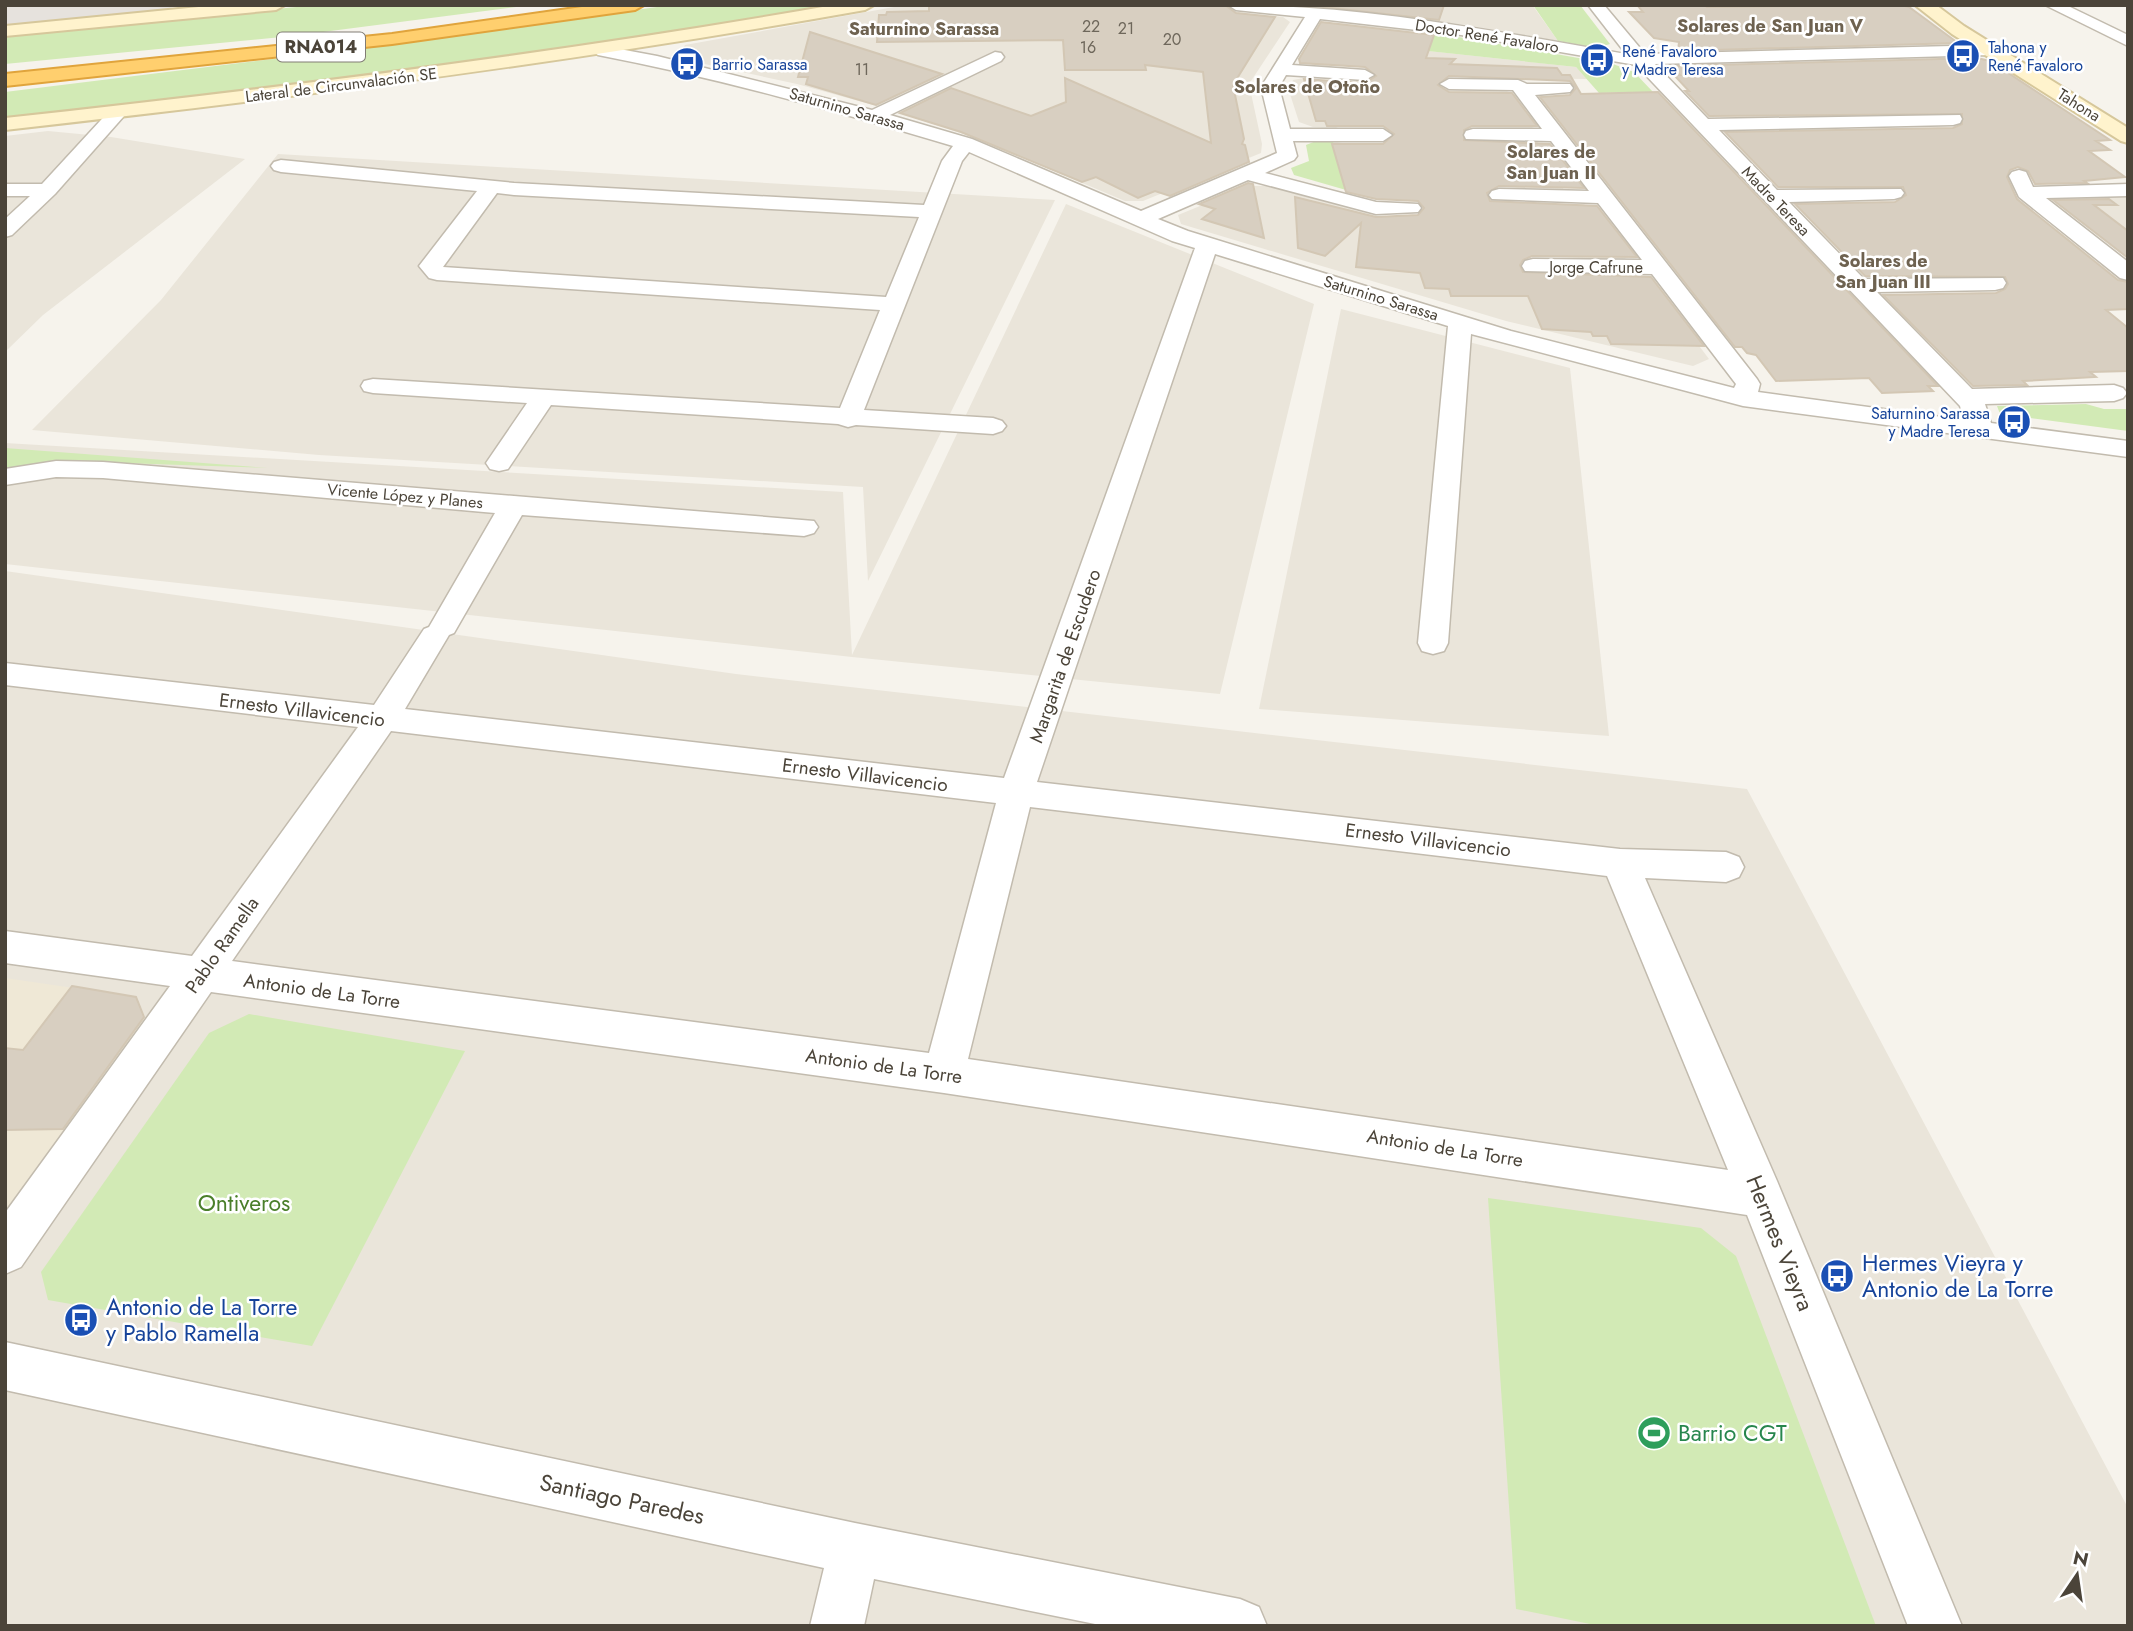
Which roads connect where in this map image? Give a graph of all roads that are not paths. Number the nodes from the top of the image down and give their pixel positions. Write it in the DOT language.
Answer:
graph roads {
  1 [pos="276,5"];
  2 [pos="567,5"];
  3 [pos="635,5"];
  4 [pos="865,5"];
  5 [pos="1236,5"];
  6 [pos="1595,5"];
  7 [pos="1924,5"];
  8 [pos="2053,5"];
  9 [pos="245,7"];
  10 [pos="1315,14"];
  11 [pos="5,31"];
  12 [pos="675,38"];
  13 [pos="2128,41"];
  14 [pos="598,50"];
  15 [pos="1990,50"];
  16 [pos="240,57"];
  17 [pos="995,57"];
  18 [pos="1640,59"];
  19 [pos="657,61"];
  20 [pos="5,68"];
  21 [pos="1281,69"];
  22 [pos="1365,75"];
  23 [pos="5,80"];
  24 [pos="1450,84"];
  25 [pos="1520,87"];
  26 [pos="5,88"];
  27 [pos="1564,88"];
  28 [pos="118,112"];
  29 [pos="874,116"];
  30 [pos="1954,119"];
  31 [pos="5,124"];
  32 [pos="1703,125"];
  33 [pos="1282,135"];
  34 [pos="1383,135"];
  35 [pos="1473,135"];
  36 [pos="1557,135"];
  37 [pos="2128,136"];
  38 [pos="965,143"];
  39 [pos="281,166"];
  40 [pos="1247,173"];
  41 [pos="492,186"];
  42 [pos="5,190"];
  43 [pos="48,190"];
  44 [pos="2128,190"];
  45 [pos="1894,193"];
  46 [pos="1499,195"];
  47 [pos="1772,196"];
  48 [pos="1605,197"];
  49 [pos="1411,208"];
  50 [pos="932,212"];
  51 [pos="1141,219"];
  52 [pos="5,231"];
  53 [pos="1207,244"];
  54 [pos="1533,266"];
  55 [pos="1659,267"];
  56 [pos="2125,269"];
  57 [pos="1995,283"];
  58 [pos="1858,286"];
  59 [pos="895,304"];
  60 [pos="1460,322"];
  61 [pos="373,386"];
  62 [pos="2113,393"];
  63 [pos="1964,397"];
  64 [pos="543,398"];
  65 [pos="1743,398"];
  66 [pos="848,419"];
  67 [pos="993,426"];
  68 [pos="1980,429"];
  69 [pos="2128,449"];
  70 [pos="499,463"];
  71 [pos="5,477"];
  72 [pos="513,506"];
  73 [pos="804,527"];
  74 [pos="1433,643"];
  75 [pos="5,674"];
  76 [pos="381,720"];
  77 [pos="1016,793"];
  78 [pos="1620,863"];
  79 [pos="1726,867"];
  80 [pos="5,947"];
  81 [pos="200,974"];
  82 [pos="944,1074"];
  83 [pos="1761,1196"];
  84 [pos="5,1251"];
  85 [pos="5,1366"];
  86 [pos="855,1549"];
  87 [pos="837,1626"];
  88 [pos="1240,1626"];
  89 [pos="1935,1626"];
  1 -- 9 [label="street"];
  2 -- 20 [label="highway, RNA014"];
  3 -- 16 [label="highway, RNA014"];
  4 -- 12 [label="street, Lateral de Circunvalación SE"];
  5 -- 10 [label="street, Doctor René Favaloro"];
  6 -- 18 [label="street, Madre Teresa"];
  7 -- 15 [label="street, Tahona"];
  8 -- 13 [label="street"];
  9 -- 11 [label="street"];
  10 -- 18 [label="street, Doctor René Favaloro"];
  10 -- 21 [label="street"];
  12 -- 14 [label="street, Lateral de Circunvalación SE"];
  12 -- 19 [label="street"];
  14 -- 19 [label="street, Saturnino Sarassa"];
  14 -- 28 [label="street, Lateral de Circunvalación SE"];
  15 -- 18 [label="street, Doctor René Favaloro"];
  15 -- 37 [label="street, Tahona"];
  16 -- 23 [label="highway, RNA014"];
  16 -- 26 [label="highway"];
  17 -- 29 [label="street"];
  18 -- 32 [label="street, Madre Teresa"];
  19 -- 29 [label="street, Saturnino Sarassa"];
  21 -- 22 [label="street"];
  21 -- 33 [label="street"];
  24 -- 25 [label="street"];
  25 -- 27 [label="street"];
  25 -- 36 [label="street"];
  28 -- 31 [label="street, Lateral de Circunvalación SE"];
  28 -- 43 [label="street"];
  29 -- 38 [label="street, Saturnino Sarassa"];
  30 -- 32 [label="street"];
  32 -- 47 [label="street, Madre Teresa"];
  33 -- 34 [label="street"];
  33 -- 40 [label="street"];
  35 -- 36 [label="street"];
  36 -- 48 [label="street"];
  38 -- 50 [label="street"];
  38 -- 51 [label="street, Saturnino Sarassa"];
  39 -- 41 [label="street"];
  40 -- 49 [label="street"];
  40 -- 51 [label="street"];
  41 -- 50 [label="street"];
  41 -- 59 [label="street"];
  42 -- 43 [label="street"];
  43 -- 52 [label="street"];
  44 -- 56 [label="street"];
  45 -- 47 [label="street"];
  46 -- 48 [label="street"];
  47 -- 58 [label="street, Madre Teresa"];
  48 -- 55 [label="street"];
  50 -- 59 [label="street"];
  51 -- 53 [label="street, Saturnino Sarassa"];
  53 -- 60 [label="street, Saturnino Sarassa"];
  53 -- 77 [label="street, Margarita de Escudero"];
  54 -- 55 [label="street, Jorge Cafrune"];
  55 -- 65 [label="street"];
  57 -- 58 [label="street"];
  58 -- 63 [label="street, Madre Teresa"];
  59 -- 66 [label="street"];
  60 -- 65 [label="street, Saturnino Sarassa"];
  60 -- 74 [label="street"];
  61 -- 64 [label="street"];
  62 -- 63 [label="street"];
  63 -- 68 [label="street, Madre Teresa"];
  64 -- 66 [label="street"];
  64 -- 70 [label="street"];
  65 -- 68 [label="street, Saturnino Sarassa"];
  66 -- 67 [label="street"];
  68 -- 69 [label="street, Saturnino Sarassa"];
  71 -- 72 [label="street, Vicente López y Planes"];
  72 -- 73 [label="street, Vicente López y Planes"];
  72 -- 76 [label="street, Pablo Ramella"];
  75 -- 76 [label="street, Ernesto Villavicencio"];
  76 -- 77 [label="street, Ernesto Villavicencio"];
  76 -- 81 [label="street, Pablo Ramella"];
  77 -- 78 [label="street, Ernesto Villavicencio"];
  77 -- 82 [label="street, Margarita de Escudero"];
  78 -- 79 [label="street, Ernesto Villavicencio"];
  78 -- 83 [label="street, Hermes Vieyra"];
  80 -- 81 [label="street, Antonio de La Torre"];
  81 -- 82 [label="street, Antonio de La Torre"];
  81 -- 84 [label="street, Pablo Ramella"];
  82 -- 83 [label="street, Antonio de La Torre"];
  83 -- 89 [label="street, Hermes Vieyra"];
  85 -- 86 [label="street, Santiago Paredes"];
  86 -- 87 [label="street"];
  86 -- 88 [label="street, Santiago Paredes"];
}
